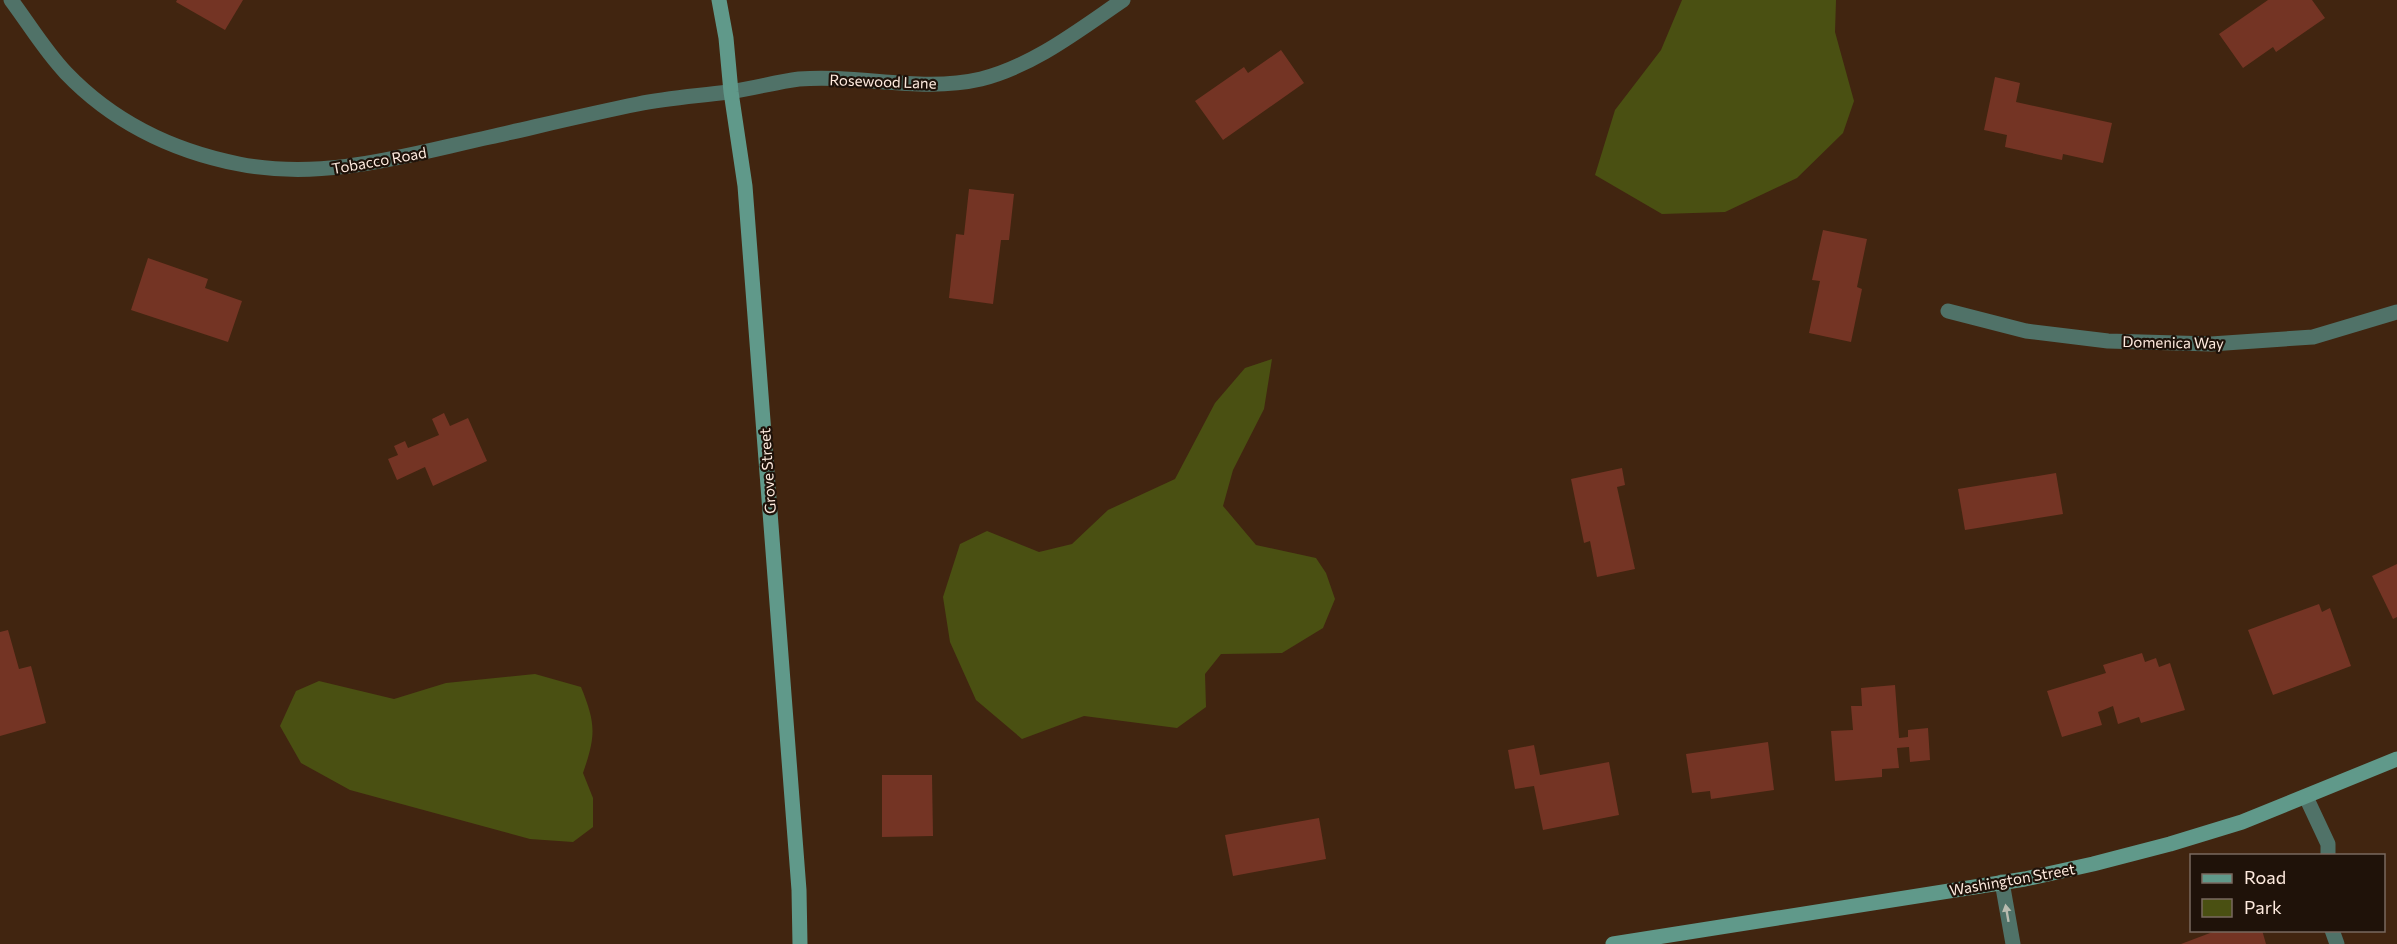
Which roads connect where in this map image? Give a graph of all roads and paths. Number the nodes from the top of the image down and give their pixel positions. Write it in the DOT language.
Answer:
graph roads {
  1 [pos="11,0"];
  2 [pos="719,0"];
  3 [pos="1123,0"];
  4 [pos="731,92"];
  5 [pos="1948,311"];
  6 [pos="2397,312"];
  7 [pos="2397,759"];
  8 [pos="2306,797"];
  9 [pos="2328,854"];
  10 [pos="2002,882"];
  11 [pos="800,944"];
  12 [pos="1615,944"];
  13 [pos="2013,944"];
  1 -- 4 [label="street, Tobacco Road"];
  2 -- 4 [label="main road, Grove Street"];
  3 -- 4 [label="street, Rosewood Lane"];
  4 -- 11 [label="main road, Grove Street"];
  5 -- 6 [label="street, Domenica Way"];
  7 -- 8 [label="main road, Washington Street"];
  8 -- 9 [label="street"];
  8 -- 10 [label="main road, Washington Street"];
  10 -- 12 [label="main road, Washington Street"];
  13 -- 10 [label="street, one-way"];
}
